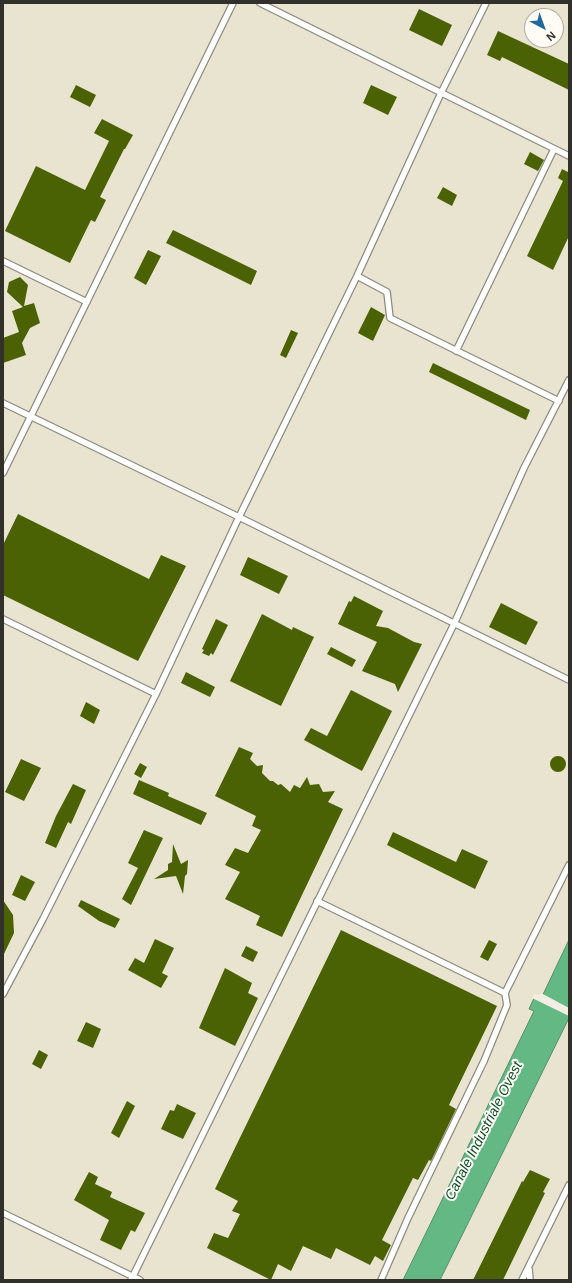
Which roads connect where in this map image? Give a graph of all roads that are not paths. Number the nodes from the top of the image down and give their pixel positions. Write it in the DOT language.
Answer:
graph roads {
  1 [pos="233,3"];
  2 [pos="260,3"];
  3 [pos="486,3"];
  4 [pos="441,93"];
  5 [pos="554,149"];
  6 [pos="569,156"];
  7 [pos="3,261"];
  8 [pos="357,276"];
  9 [pos="87,302"];
  10 [pos="456,351"];
  11 [pos="569,380"];
  12 [pos="559,401"];
  13 [pos="3,403"];
  14 [pos="31,417"];
  15 [pos="3,473"];
  16 [pos="239,517"];
  17 [pos="3,619"];
  18 [pos="454,624"];
  19 [pos="569,680"];
  20 [pos="156,694"];
  21 [pos="569,865"];
  22 [pos="317,901"];
  23 [pos="505,993"];
  24 [pos="3,994"];
  25 [pos="569,1185"];
  26 [pos="3,1213"];
  27 [pos="530,1264"];
  28 [pos="132,1278"];
  29 [pos="140,1280"];
  30 [pos="381,1280"];
  31 [pos="522,1280"];
  32 [pos="530,1280"];
  1 -- 9 [label="lane"];
  2 -- 4 [label="lane"];
  3 -- 4 [label="lane"];
  4 -- 5 [label="lane"];
  4 -- 8 [label="lane"];
  5 -- 6 [label="lane"];
  5 -- 10 [label="lane"];
  7 -- 9 [label="lane"];
  8 -- 10 [label="lane"];
  8 -- 16 [label="lane"];
  9 -- 14 [label="lane"];
  10 -- 12 [label="lane"];
  11 -- 12 [label="lane"];
  12 -- 18 [label="lane"];
  13 -- 14 [label="lane"];
  14 -- 15 [label="lane"];
  14 -- 16 [label="lane"];
  16 -- 18 [label="lane"];
  16 -- 20 [label="lane"];
  17 -- 20 [label="lane"];
  18 -- 19 [label="lane"];
  18 -- 22 [label="lane"];
  20 -- 24 [label="lane"];
  21 -- 23 [label="lane"];
  22 -- 23 [label="lane"];
  22 -- 28 [label="lane"];
  23 -- 30 [label="lane"];
  25 -- 27 [label="lane"];
  26 -- 28 [label="lane"];
  27 -- 31 [label="lane"];
  27 -- 32 [label="lane"];
  28 -- 29 [label="lane"];
}
